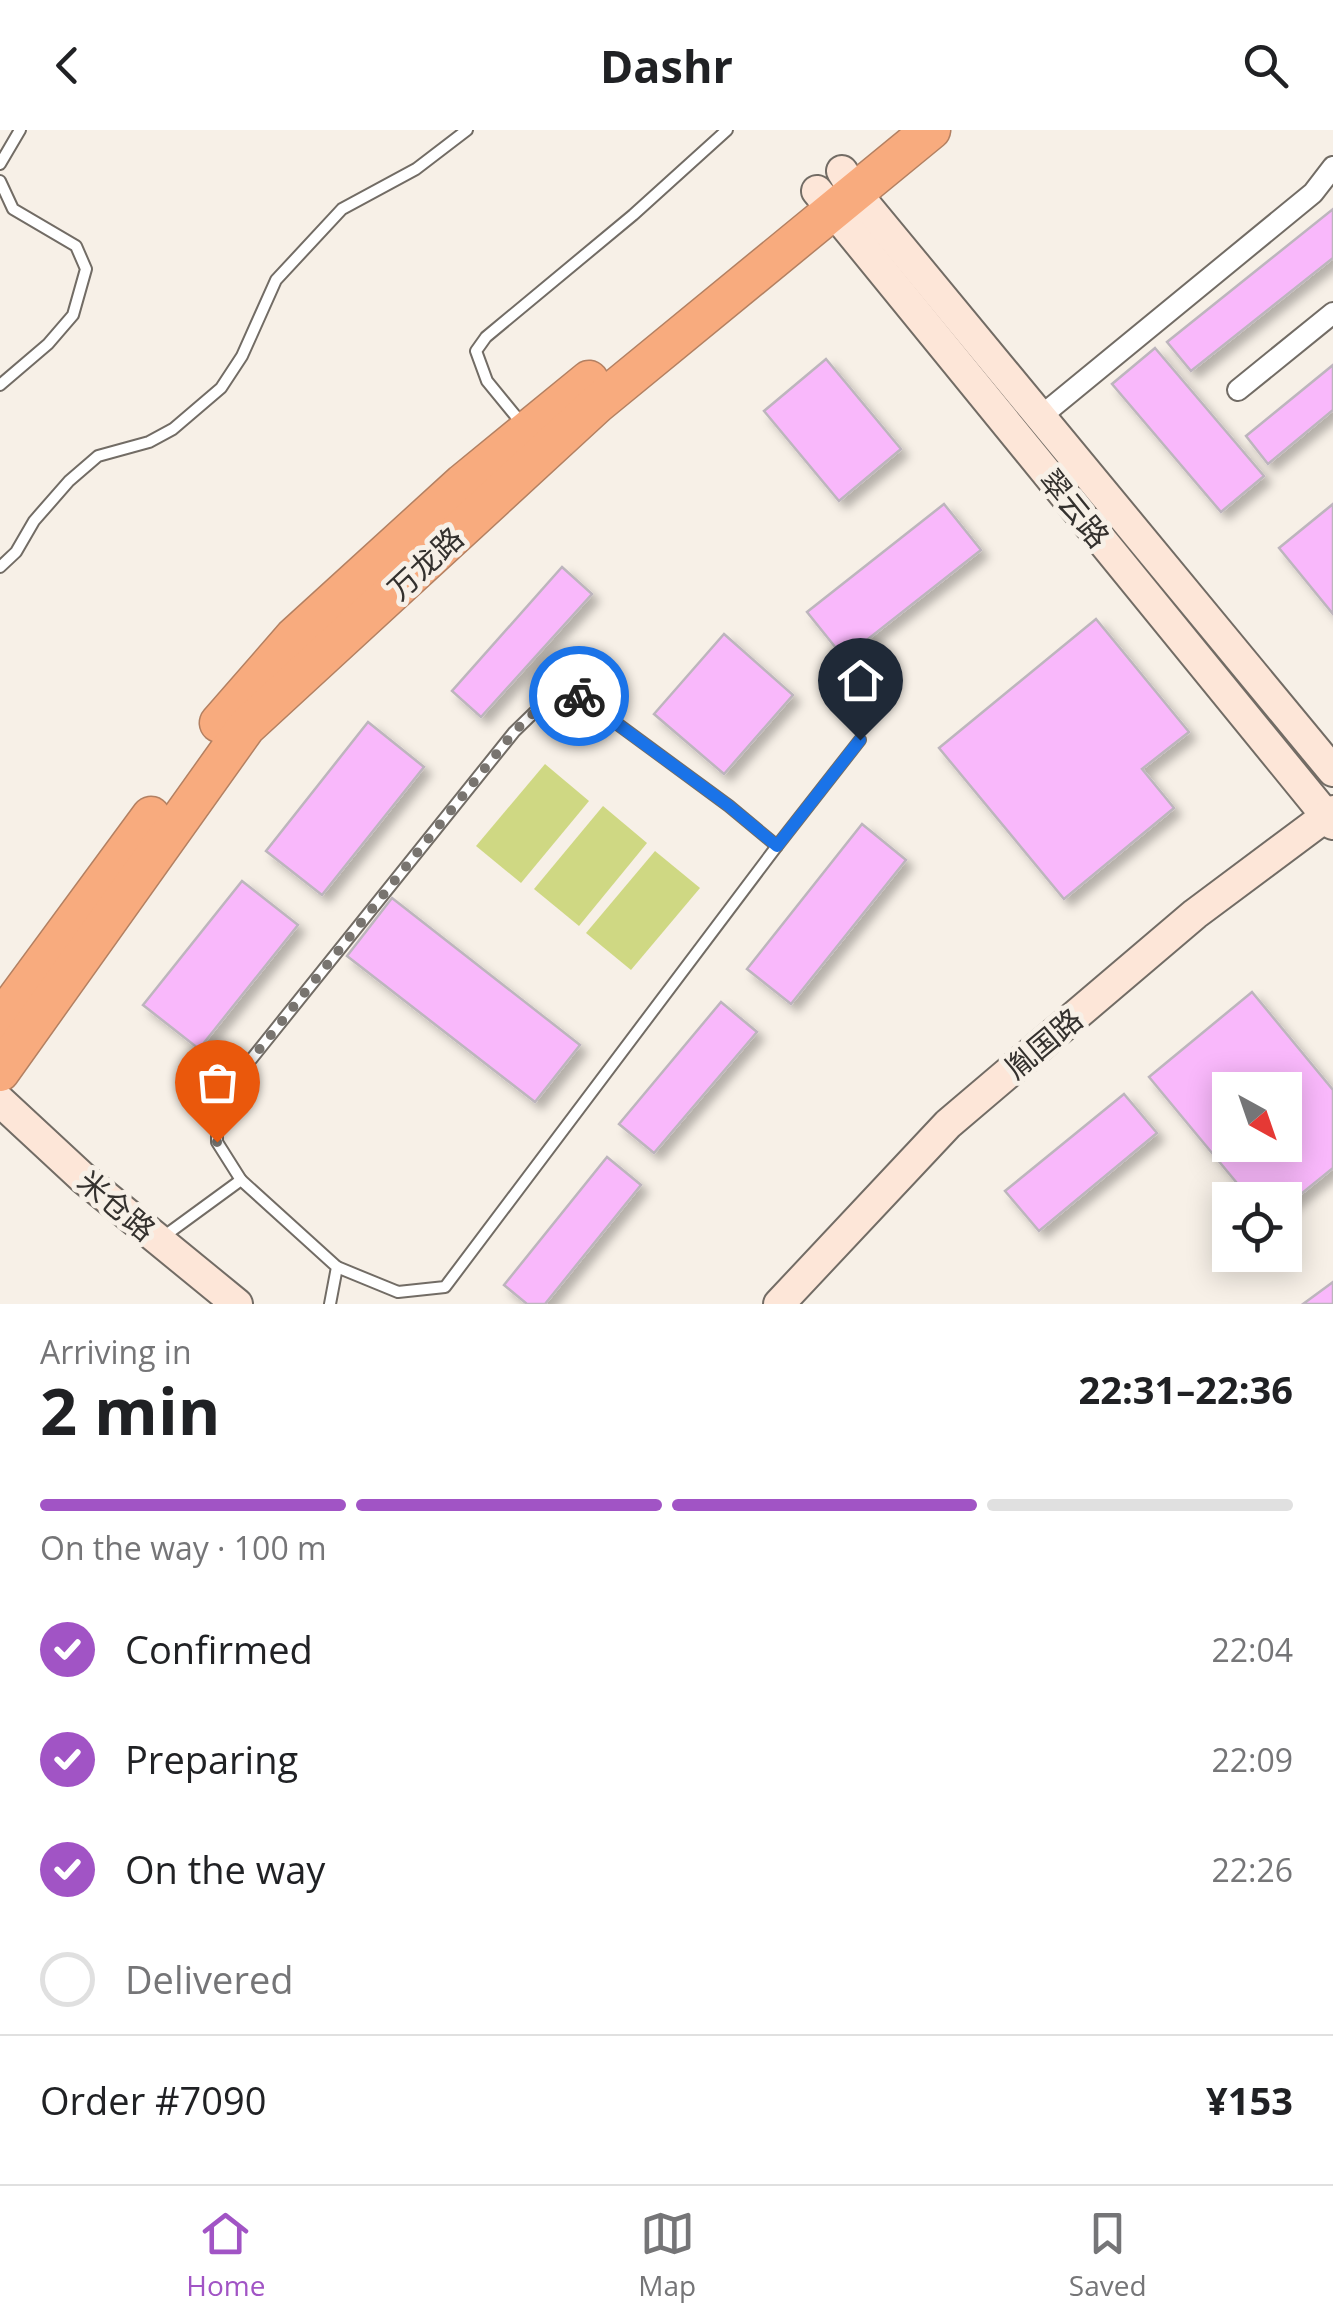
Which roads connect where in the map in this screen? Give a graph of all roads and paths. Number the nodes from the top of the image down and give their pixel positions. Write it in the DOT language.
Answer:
graph roads {
  1 [pos="20,130"];
  2 [pos="467,130"];
  3 [pos="727,130"];
  4 [pos="891,130"];
  5 [pos="931,130"];
  6 [pos="0,164"];
  7 [pos="1333,167"];
  8 [pos="0,181"];
  9 [pos="837,191"];
  10 [pos="1333,313"];
  11 [pos="0,385"];
  12 [pos="1238,390"];
  13 [pos="1040,417"];
  14 [pos="528,430"];
  15 [pos="0,568"];
  16 [pos="860,740"];
  17 [pos="1333,771"];
  18 [pos="1331,817"];
  19 [pos="777,846"];
  20 [pos="0,1020"];
  21 [pos="0,1072"];
  22 [pos="0,1102"];
  23 [pos="241,1180"];
  24 [pos="159,1240"];
  25 [pos="337,1267"];
  26 [pos="238,1304"];
  27 [pos="330,1304"];
  28 [pos="779,1304"];
  1 -- 6 [label="lane"];
  2 -- 15 [label="lane"];
  3 -- 14 [label="lane"];
  4 -- 9 [label="highway, 万龙路"];
  5 -- 9 [label="highway, 万龙路"];
  7 -- 13 [label="street"];
  8 -- 11 [label="lane"];
  9 -- 13 [label="street, 翠云路"];
  9 -- 14 [label="highway, 万龙路"];
  9 -- 18 [label="street, 翠云路"];
  9 -- 21 [label="highway, 万龙路"];
  10 -- 12 [label="street"];
  13 -- 17 [label="street, 翠云路"];
  14 -- 20 [label="highway, 万龙路"];
  16 -- 19 [label="lane"];
  18 -- 28 [label="street, 胤国路"];
  19 -- 23 [label="lane"];
  19 -- 25 [label="lane"];
  22 -- 24 [label="street, 米仓路"];
  23 -- 24 [label="lane"];
  23 -- 25 [label="lane"];
  24 -- 26 [label="street, 米仓路"];
  25 -- 27 [label="lane"];
}
